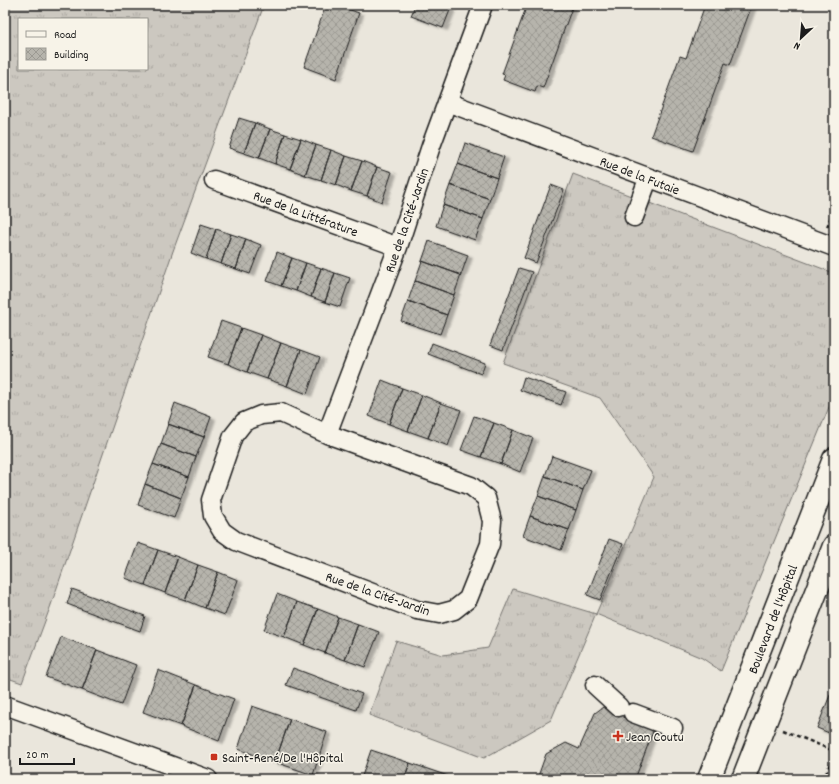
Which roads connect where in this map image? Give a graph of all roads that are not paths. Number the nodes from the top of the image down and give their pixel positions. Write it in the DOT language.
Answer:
graph roads {
  1 [pos="483,5"];
  2 [pos="447,102"];
  3 [pos="648,178"];
  4 [pos="214,180"];
  5 [pos="634,217"];
  6 [pos="398,247"];
  7 [pos="834,247"];
  8 [pos="327,434"];
  9 [pos="834,459"];
  10 [pos="834,546"];
  11 [pos="595,685"];
  12 [pos="5,704"];
  13 [pos="673,728"];
  14 [pos="208,779"];
  15 [pos="709,779"];
  16 [pos="743,779"];
  1 -- 2 [label="street, Rue de la Cité-Jardin"];
  2 -- 3 [label="street, Rue de la Futaie"];
  2 -- 6 [label="street, Rue de la Cité-Jardin"];
  3 -- 5 [label="street"];
  3 -- 7 [label="street, Rue de la Futaie"];
  4 -- 6 [label="street, Rue de la Littérature"];
  6 -- 8 [label="street, Rue de la Cité-Jardin"];
  8 -- 8 [label="street, Rue de la Cité-Jardin"];
  9 -- 15 [label="main road, Boulevard de l'Hôpital"];
  10 -- 16 [label="main road"];
  11 -- 13 [label="street"];
  12 -- 14 [label="street"];
}
